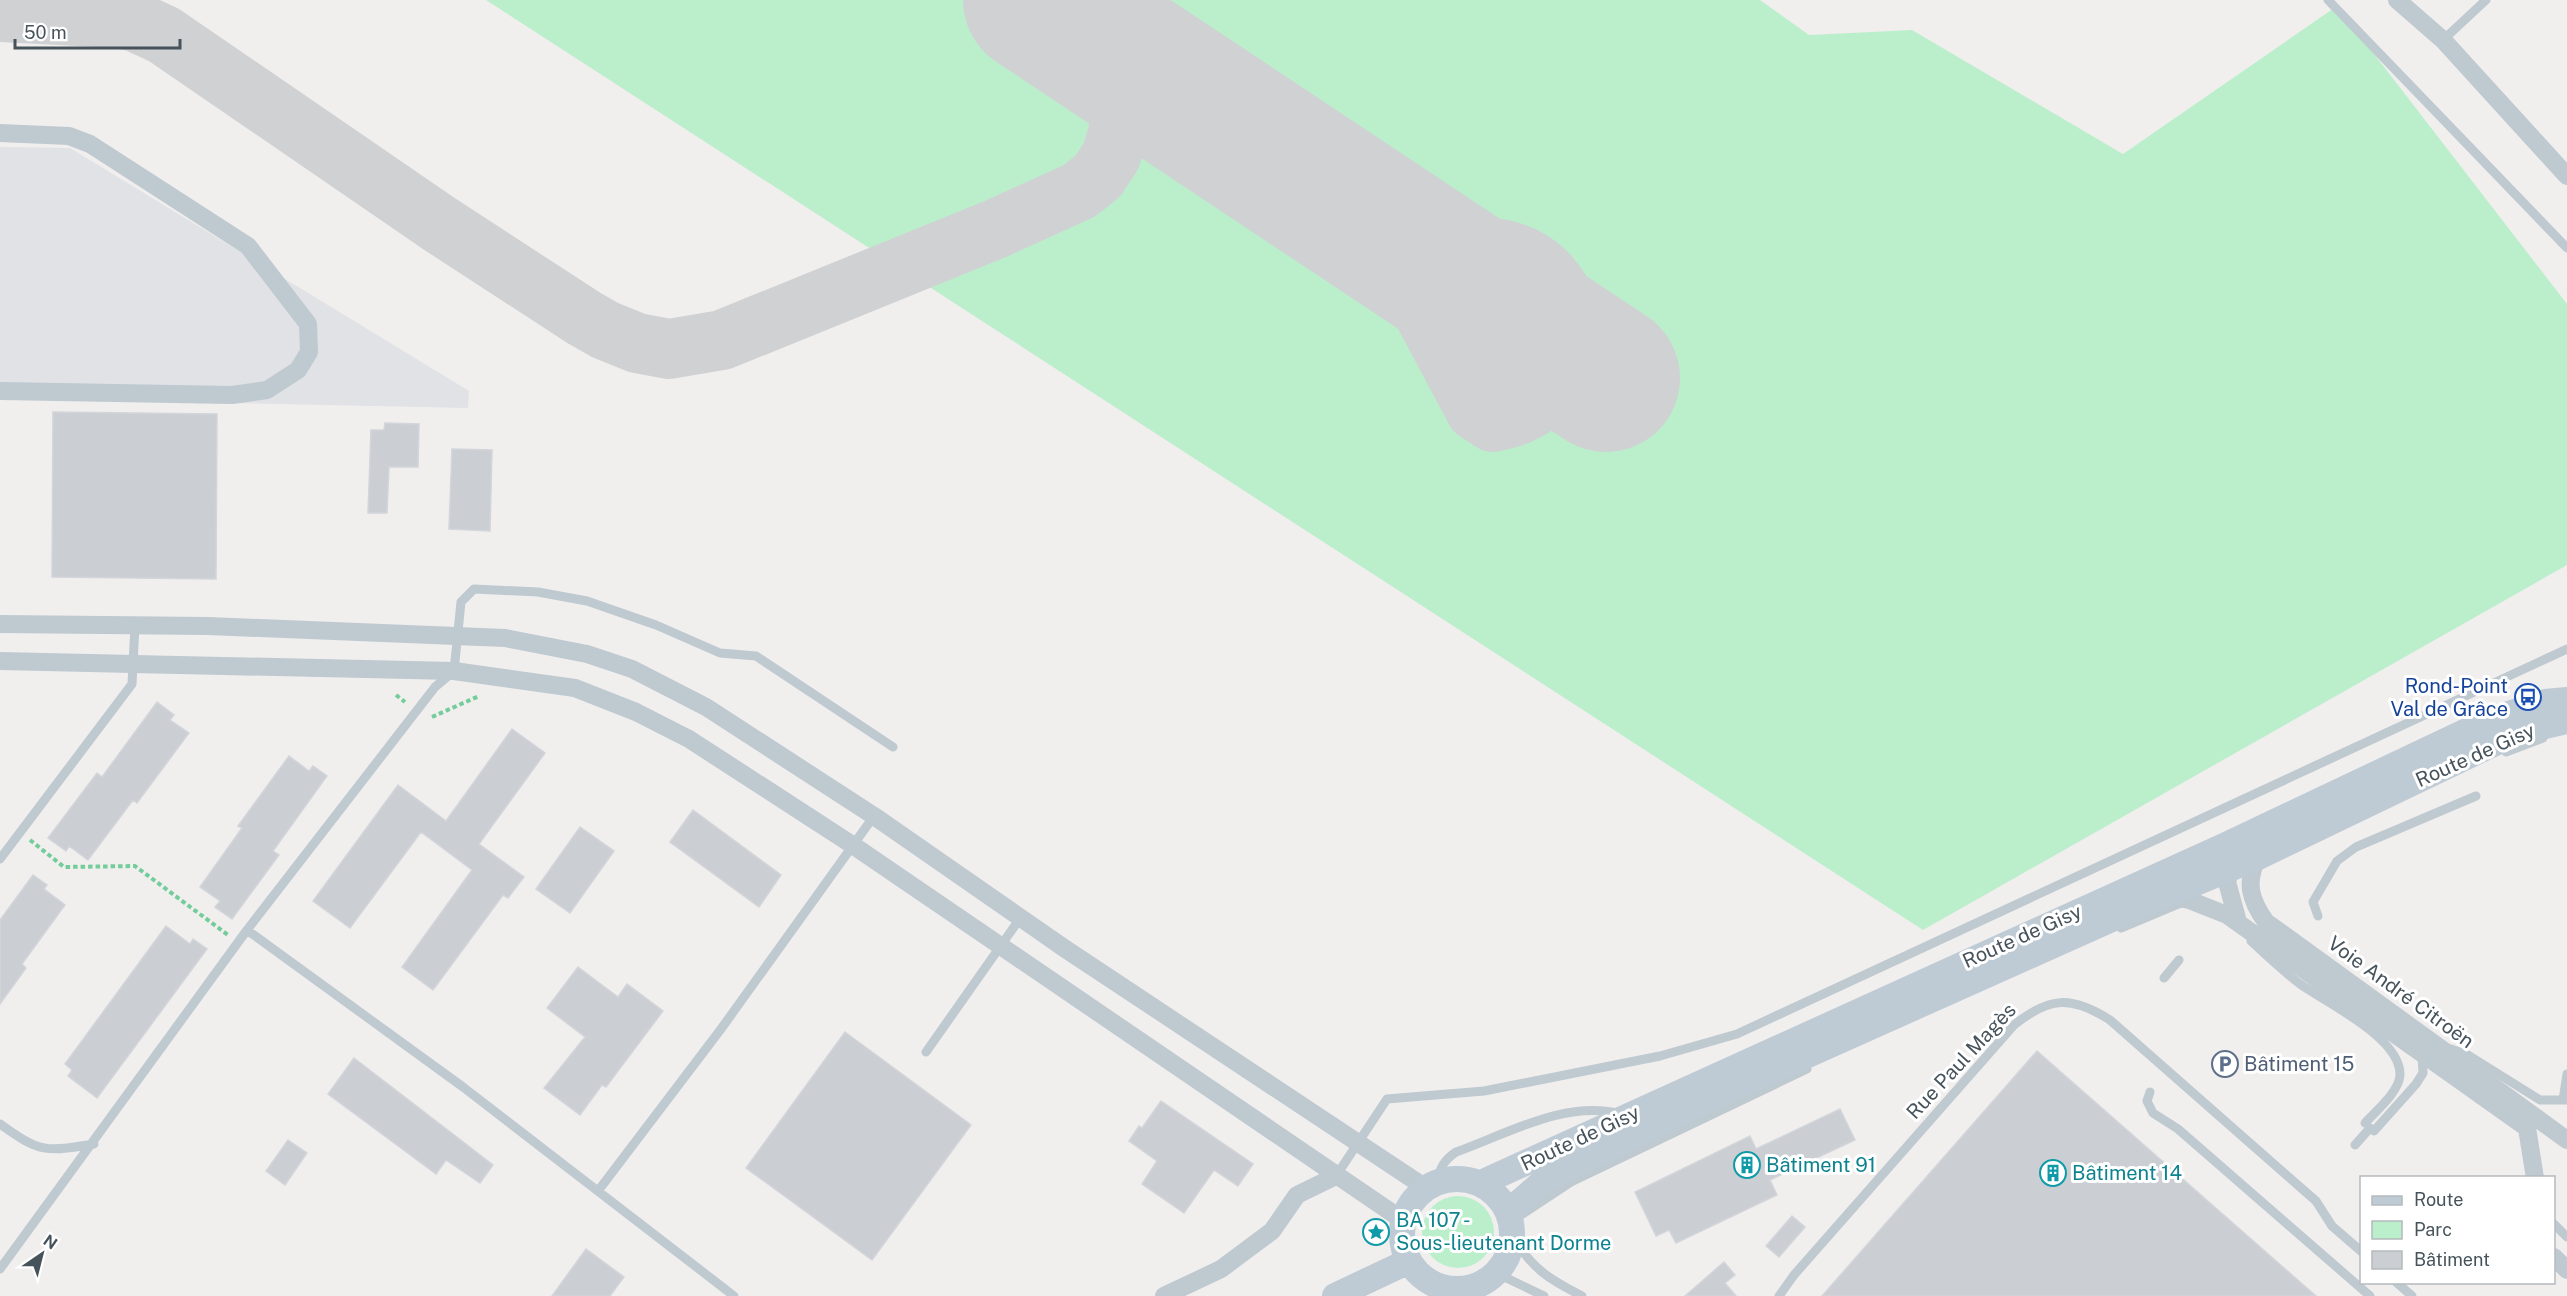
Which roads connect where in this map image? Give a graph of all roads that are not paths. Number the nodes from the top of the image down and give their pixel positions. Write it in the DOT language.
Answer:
graph roads {
  1 [pos="2328,0"];
  2 [pos="2397,0"];
  3 [pos="2486,0"];
  4 [pos="2443,40"];
  5 [pos="0,133"];
  6 [pos="2567,176"];
  7 [pos="2567,248"];
  8 [pos="0,390"];
  9 [pos="0,624"];
  10 [pos="135,625"];
  11 [pos="459,635"];
  12 [pos="2567,649"];
  13 [pos="0,662"];
  14 [pos="134,664"];
  15 [pos="454,671"];
  16 [pos="2567,700"];
  17 [pos="2560,728"];
  18 [pos="892,747"];
  19 [pos="2501,754"];
  20 [pos="2476,796"];
  21 [pos="874,816"];
  22 [pos="2344,827"];
  23 [pos="854,846"];
  24 [pos="0,859"];
  25 [pos="2238,867"];
  26 [pos="2186,897"];
  27 [pos="2318,916"];
  28 [pos="1021,917"];
  29 [pos="2238,922"];
  30 [pos="247,930"];
  31 [pos="2108,934"];
  32 [pos="1000,947"];
  33 [pos="2179,960"];
  34 [pos="2164,978"];
  35 [pos="1994,984"];
  36 [pos="2424,1043"];
  37 [pos="1848,1049"];
  38 [pos="926,1052"];
  39 [pos="1818,1064"];
  40 [pos="2567,1074"];
  41 [pos="2150,1092"];
  42 [pos="2565,1100"];
  43 [pos="1626,1116"];
  44 [pos="0,1124"];
  45 [pos="2370,1127"];
  46 [pos="2567,1140"];
  47 [pos="1357,1142"];
  48 [pos="94,1144"];
  49 [pos="2355,1145"];
  50 [pos="1336,1176"];
  51 [pos="2535,1176"];
  52 [pos="1480,1183"];
  53 [pos="1432,1185"];
  54 [pos="598,1191"];
  55 [pos="1404,1221"];
  56 [pos="1511,1224"];
  57 [pos="2555,1226"];
  58 [pos="2567,1237"];
  59 [pos="2360,1251"];
  60 [pos="2555,1259"];
  61 [pos="1409,1262"];
  62 [pos="0,1269"];
  63 [pos="2567,1270"];
  64 [pos="1496,1273"];
  65 [pos="1545,1277"];
  66 [pos="2398,1284"];
  67 [pos="1538,1295"];
  68 [pos="734,1296"];
  69 [pos="1164,1296"];
  70 [pos="1335,1296"];
  71 [pos="1582,1296"];
  72 [pos="1779,1296"];
  73 [pos="2370,1296"];
  74 [pos="2412,1296"];
  1 -- 7 [label="lane"];
  2 -- 4 [label="street"];
  3 -- 4 [label="lane"];
  4 -- 6 [label="street"];
  5 -- 8 [label="street"];
  9 -- 10 [label="street"];
  10 -- 11 [label="street"];
  10 -- 14 [label="lane"];
  11 -- 15 [label="lane"];
  11 -- 18 [label="lane"];
  11 -- 21 [label="street"];
  12 -- 47 [label="lane"];
  13 -- 14 [label="street"];
  14 -- 15 [label="street"];
  14 -- 24 [label="lane"];
  15 -- 23 [label="street"];
  15 -- 30 [label="lane"];
  16 -- 25 [label="street, Route de Gisy"];
  17 -- 19 [label="lane"];
  17 -- 25 [label="street, Route de Gisy"];
  20 -- 27 [label="lane"];
  21 -- 23 [label="lane"];
  21 -- 28 [label="street"];
  22 -- 25 [label="lane"];
  23 -- 32 [label="street"];
  23 -- 54 [label="lane"];
  25 -- 26 [label="street, Route de Gisy"];
  25 -- 29 [label="street"];
  25 -- 36 [label="street, Voie André Citroën"];
  25 -- 43 [label="street, Route de Gisy"];
  26 -- 29 [label="street"];
  26 -- 31 [label="lane"];
  26 -- 56 [label="street, Route de Gisy"];
  28 -- 32 [label="lane"];
  28 -- 47 [label="street"];
  29 -- 36 [label="street"];
  29 -- 45 [label="lane"];
  30 -- 48 [label="lane"];
  30 -- 54 [label="lane"];
  32 -- 38 [label="lane"];
  32 -- 50 [label="street"];
  33 -- 34 [label="lane"];
  35 -- 37 [label="lane"];
  36 -- 42 [label="lane"];
  36 -- 45 [label="lane"];
  36 -- 46 [label="street, Voie André Citroën"];
  36 -- 51 [label="street"];
  39 -- 56 [label="lane"];
  40 -- 42 [label="lane"];
  41 -- 73 [label="lane"];
  43 -- 52 [label="street, Route de Gisy"];
  43 -- 53 [label="lane"];
  44 -- 48 [label="lane"];
  45 -- 49 [label="lane"];
  47 -- 50 [label="lane"];
  47 -- 53 [label="street"];
  48 -- 62 [label="lane"];
  50 -- 55 [label="street"];
  50 -- 69 [label="street"];
  52 -- 53 [label="street"];
  52 -- 56 [label="street"];
  53 -- 55 [label="street"];
  54 -- 68 [label="lane"];
  55 -- 61 [label="street"];
  56 -- 64 [label="street"];
  56 -- 65 [label="lane"];
  57 -- 58 [label="lane"];
  59 -- 72 [label="lane, Rue Paul Magès"];
  60 -- 63 [label="street"];
  61 -- 64 [label="street"];
  61 -- 70 [label="street"];
  64 -- 67 [label="lane"];
  65 -- 67 [label="lane"];
  65 -- 71 [label="lane"];
  66 -- 74 [label="lane"];
}
